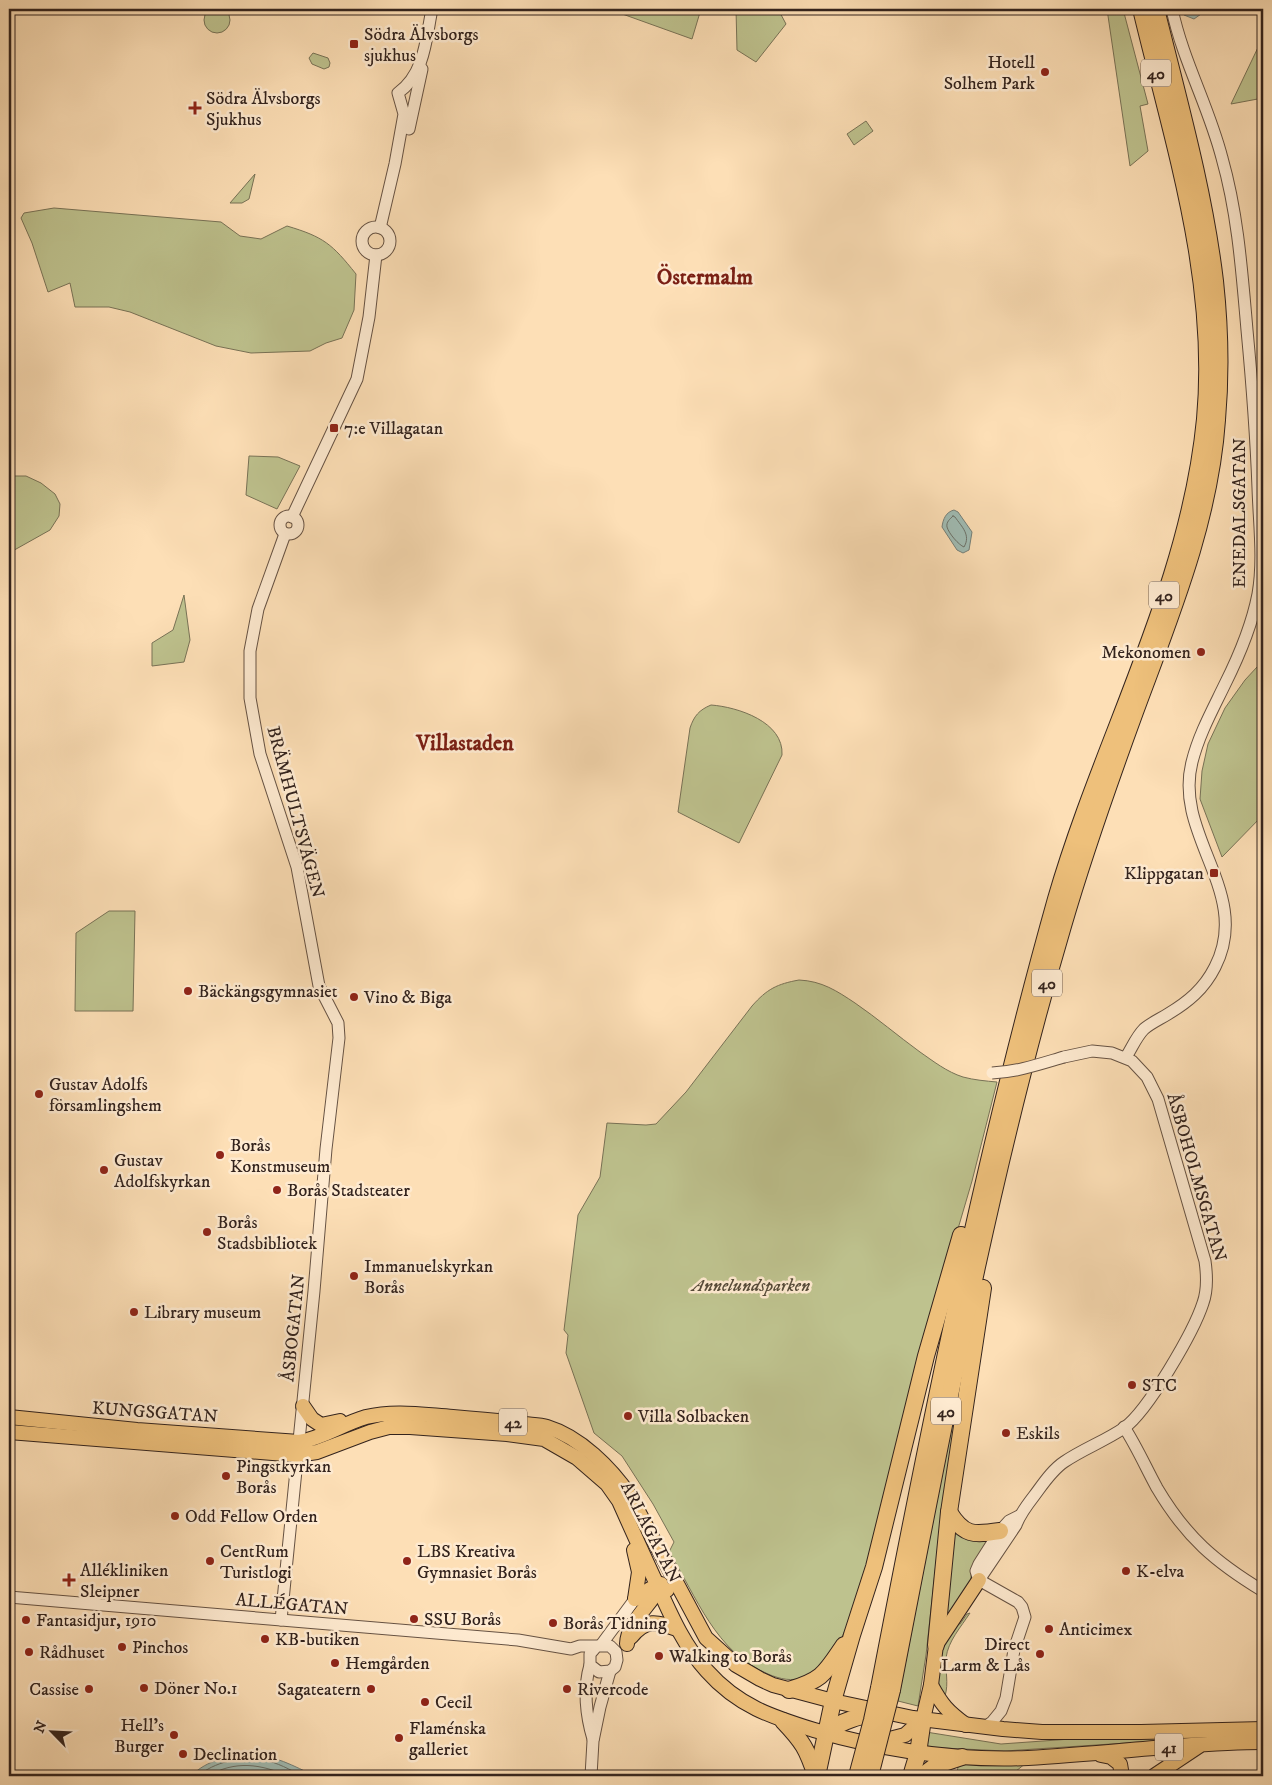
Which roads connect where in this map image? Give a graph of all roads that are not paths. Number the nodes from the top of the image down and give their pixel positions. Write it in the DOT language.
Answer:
graph roads {
  1 [pos="432,9"];
  2 [pos="1141,9"];
  3 [pos="1156,9"];
  4 [pos="1172,9"];
  5 [pos="423,52"];
  6 [pos="396,159"];
  7 [pos="380,228"];
  8 [pos="376,255"];
  9 [pos="332,1011"];
  10 [pos="1126,1057"];
  11 [pos="992,1073"];
  12 [pos="1008,1133"];
  13 [pos="992,1141"];
  14 [pos="302,1406"];
  15 [pos="9,1417"];
  16 [pos="360,1420"];
  17 [pos="1124,1427"];
  18 [pos="9,1432"];
  19 [pos="298,1449"];
  20 [pos="949,1512"];
  21 [pos="625,1515"];
  22 [pos="1020,1516"];
  23 [pos="1000,1532"];
  24 [pos="665,1564"];
  25 [pos="979,1580"];
  26 [pos="659,1588"];
  27 [pos="1263,1591"];
  28 [pos="9,1597"];
  29 [pos="635,1599"];
  30 [pos="281,1620"];
  31 [pos="677,1629"];
  32 [pos="852,1635"];
  33 [pos="706,1638"];
  34 [pos="627,1644"];
  35 [pos="936,1644"];
  36 [pos="599,1646"];
  37 [pos="571,1649"];
  38 [pos="617,1660"];
  39 [pos="590,1663"];
  40 [pos="610,1671"];
  41 [pos="931,1685"];
  42 [pos="885,1689"];
  43 [pos="789,1690"];
  44 [pos="833,1701"];
  45 [pos="882,1712"];
  46 [pos="923,1720"];
  47 [pos="783,1721"];
  48 [pos="966,1725"];
  49 [pos="985,1727"];
  50 [pos="1263,1729"];
  51 [pos="826,1733"];
  52 [pos="593,1741"];
  53 [pos="1263,1742"];
  54 [pos="871,1744"];
  55 [pos="1201,1745"];
  56 [pos="918,1753"];
  57 [pos="1091,1753"];
  58 [pos="962,1757"];
  59 [pos="591,1776"];
  60 [pos="817,1776"];
  61 [pos="857,1776"];
  62 [pos="870,1776"];
  63 [pos="911,1776"];
  64 [pos="922,1776"];
  65 [pos="1122,1776"];
  66 [pos="1154,1776"];
  1 -- 5 [label="street"];
  2 -- 13 [label="highway, 40"];
  3 -- 12 [label="highway, 40"];
  4 -- 10 [label="street, ENEDALSGATAN"];
  5 -- 6 [label="street"];
  5 -- 6 [label="street"];
  6 -- 7 [label="street"];
  7 -- 8 [label="street, BRÄMHULTSVÄGEN"];
  7 -- 8 [label="street"];
  8 -- 9 [label="street, BRÄMHULTSVÄGEN"];
  9 -- 14 [label="street, ÅSBOGATAN"];
  10 -- 11 [label="street, bridge"];
  10 -- 17 [label="street, ÅSBOHOLMSGATAN"];
  12 -- 20 [label="highway"];
  12 -- 42 [label="highway, 40"];
  13 -- 32 [label="highway"];
  13 -- 42 [label="highway, 40"];
  14 -- 16 [label="main road"];
  14 -- 19 [label="street, ÅSBOGATAN"];
  15 -- 19 [label="main road, KUNGSGATAN / 42"];
  16 -- 19 [label="main road, ARLAGATAN / 42"];
  16 -- 24 [label="main road, ARLAGATAN / 42"];
  17 -- 22 [label="street, ÅSBOHOLMSGATAN"];
  17 -- 27 [label="street"];
  18 -- 19 [label="main road, KUNGSGATAN / 42"];
  19 -- 21 [label="main road, ARLAGATAN / 42"];
  19 -- 30 [label="street, ÅSBOGATAN"];
  20 -- 23 [label="highway"];
  20 -- 35 [label="highway"];
  21 -- 26 [label="main road, ARLAGATAN / 42"];
  21 -- 29 [label="main road"];
  22 -- 23 [label="street, ÅSBOHOLMSGATAN"];
  22 -- 25 [label="street, ÅSBOHOLMSGATAN"];
  23 -- 25 [label="street, ÅSBOHOLMSGATAN"];
  24 -- 26 [label="main road"];
  24 -- 33 [label="main road, ARLAGATAN / 42"];
  25 -- 35 [label="main road"];
  25 -- 49 [label="street"];
  26 -- 29 [label="main road"];
  26 -- 31 [label="main road, ARLAGATAN / 42"];
  26 -- 33 [label="main road"];
  26 -- 34 [label="main road"];
  28 -- 30 [label="street, ALLÉGATAN"];
  29 -- 36 [label="street"];
  30 -- 37 [label="street, ALLÉGATAN"];
  31 -- 34 [label="main road"];
  31 -- 47 [label="main road, ARLAGATAN / 42"];
  32 -- 43 [label="highway"];
  32 -- 44 [label="highway"];
  33 -- 43 [label="main road, ARLAGATAN / 42"];
  34 -- 38 [label="street"];
  35 -- 41 [label="main road"];
  36 -- 37 [label="street, ALLÉGATAN"];
  36 -- 38 [label="street"];
  36 -- 39 [label="street"];
  37 -- 39 [label="street, ALLÉGATAN"];
  38 -- 40 [label="street"];
  39 -- 40 [label="street"];
  39 -- 52 [label="street"];
  40 -- 52 [label="street"];
  41 -- 46 [label="main road"];
  41 -- 48 [label="main road"];
  42 -- 61 [label="highway, 40, bridge"];
  42 -- 62 [label="highway, 40, bridge"];
  43 -- 44 [label="main road, ARLAGATAN / 42"];
  44 -- 45 [label="main road, ARLAGATAN / 41"];
  44 -- 51 [label="highway"];
  45 -- 46 [label="main road, 41"];
  45 -- 51 [label="highway"];
  46 -- 48 [label="main road, 41"];
  46 -- 54 [label="main road"];
  46 -- 56 [label="highway"];
  47 -- 51 [label="main road, ARLAGATAN / 42"];
  47 -- 60 [label="highway"];
  48 -- 49 [label="main road, 41"];
  49 -- 50 [label="main road, 41"];
  51 -- 54 [label="main road, ARLAGATAN / 41"];
  51 -- 60 [label="highway"];
  52 -- 59 [label="street"];
  53 -- 55 [label="main road, 41"];
  54 -- 56 [label="main road, 41"];
  55 -- 57 [label="main road, 41"];
  55 -- 66 [label="main road"];
  56 -- 58 [label="main road, 41"];
  56 -- 63 [label="highway"];
  57 -- 58 [label="main road, 41"];
  57 -- 65 [label="main road"];
  58 -- 64 [label="highway"];
}
